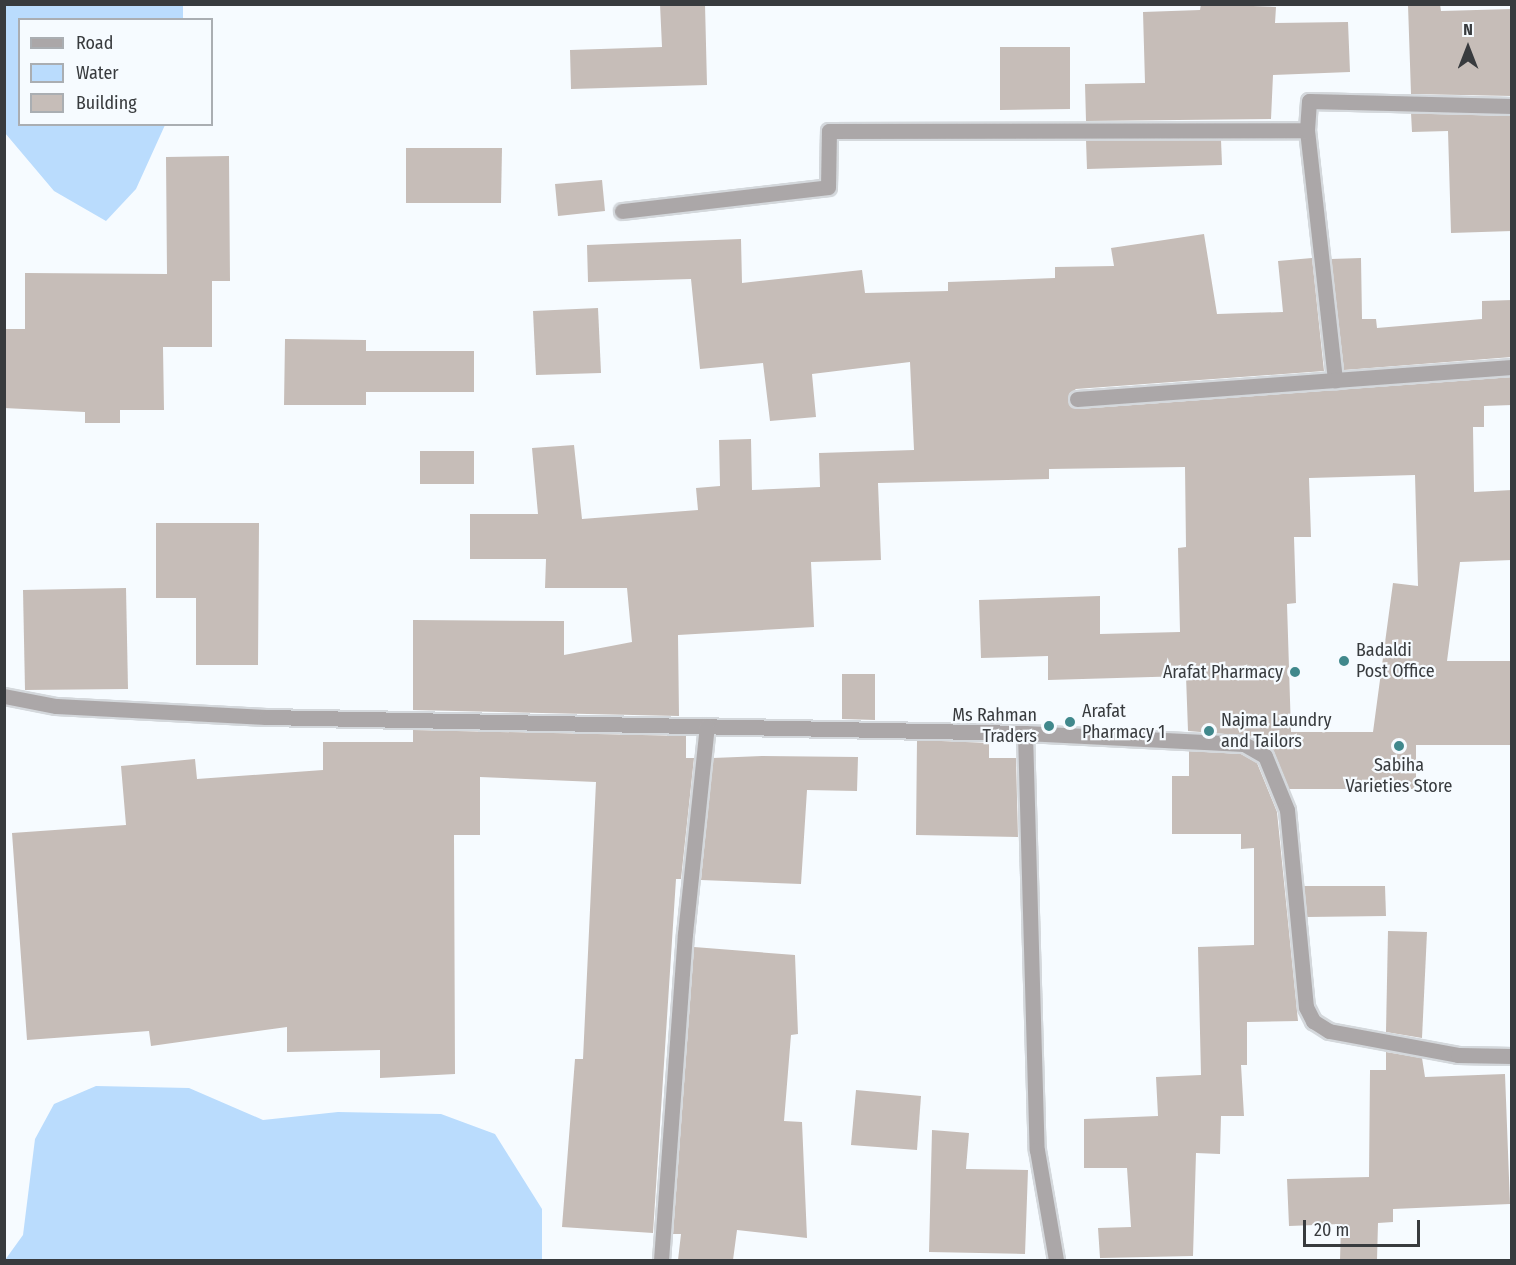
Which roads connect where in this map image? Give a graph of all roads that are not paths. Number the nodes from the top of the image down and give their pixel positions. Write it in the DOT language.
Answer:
graph roads {
  1 [pos="1512,106"];
  2 [pos="1307,129"];
  3 [pos="622,211"];
  4 [pos="1512,367"];
  5 [pos="1335,380"];
  6 [pos="1077,399"];
  7 [pos="4,696"];
  8 [pos="707,726"];
  9 [pos="1025,734"];
  10 [pos="1512,1056"];
  11 [pos="661,1260"];
  12 [pos="1056,1260"];
  1 -- 2 [label="street"];
  2 -- 3 [label="street"];
  2 -- 5 [label="street"];
  4 -- 5 [label="street"];
  5 -- 6 [label="street"];
  7 -- 8 [label="street"];
  8 -- 9 [label="street"];
  8 -- 11 [label="street"];
  9 -- 10 [label="street"];
  9 -- 12 [label="street"];
}
